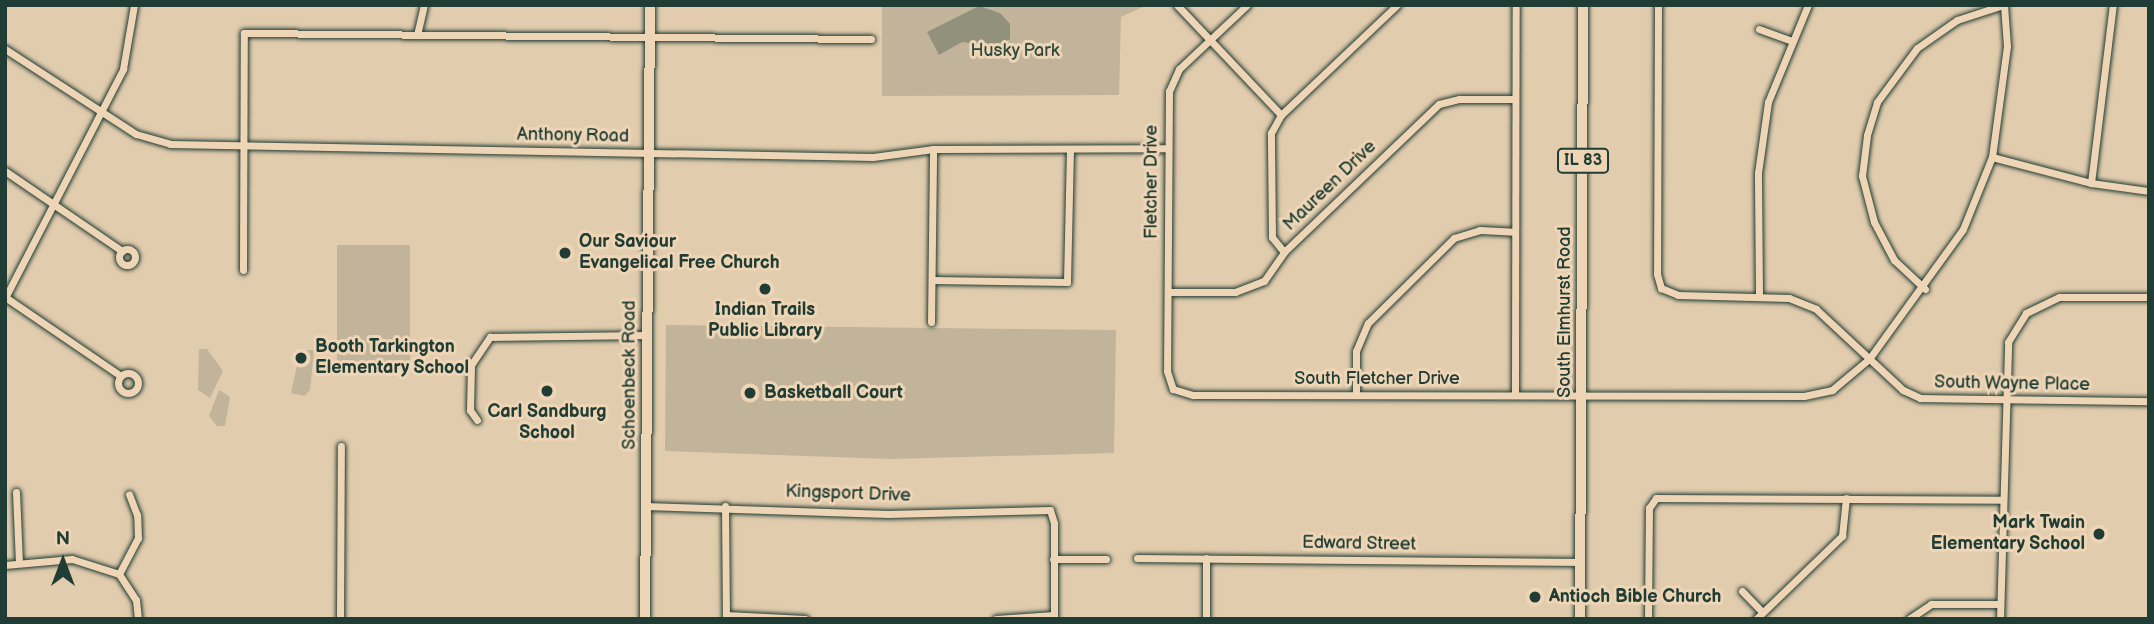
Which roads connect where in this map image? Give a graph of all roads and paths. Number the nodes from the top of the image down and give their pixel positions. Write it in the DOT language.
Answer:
graph roads {
  1 [pos="134,5"];
  2 [pos="424,5"];
  3 [pos="650,5"];
  4 [pos="1177,5"];
  5 [pos="1247,5"];
  6 [pos="1397,5"];
  7 [pos="1516,5"];
  8 [pos="1583,5"];
  9 [pos="1658,5"];
  10 [pos="1808,5"];
  11 [pos="2004,5"];
  12 [pos="2113,5"];
  13 [pos="1759,29"];
  14 [pos="417,34"];
  15 [pos="649,37"];
  16 [pos="871,39"];
  17 [pos="1213,39"];
  18 [pos="1790,40"];
  19 [pos="5,49"];
  20 [pos="1515,99"];
  21 [pos="101,113"];
  22 [pos="1281,115"];
  23 [pos="243,146"];
  24 [pos="1166,148"];
  25 [pos="933,149"];
  26 [pos="1070,149"];
  27 [pos="649,153"];
  28 [pos="1992,157"];
  29 [pos="5,171"];
  30 [pos="2091,183"];
  31 [pos="2149,191"];
  32 [pos="54,203"];
  33 [pos="1514,232"];
  34 [pos="122,251"];
  35 [pos="1284,252"];
  36 [pos="243,270"];
  37 [pos="932,280"];
  38 [pos="1925,289"];
  39 [pos="1168,292"];
  40 [pos="1759,295"];
  41 [pos="2149,297"];
  42 [pos="5,298"];
  43 [pos="931,322"];
  44 [pos="646,335"];
  45 [pos="1869,359"];
  46 [pos="121,376"];
  47 [pos="1173,389"];
  48 [pos="1356,394"];
  49 [pos="1582,395"];
  50 [pos="1516,396"];
  51 [pos="2007,401"];
  52 [pos="2149,401"];
  53 [pos="477,420"];
  54 [pos="341,446"];
  55 [pos="16,492"];
  56 [pos="128,494"];
  57 [pos="1846,498"];
  58 [pos="2002,500"];
  59 [pos="645,506"];
  60 [pos="725,506"];
  61 [pos="1137,558"];
  62 [pos="1206,558"];
  63 [pos="1053,559"];
  64 [pos="1106,559"];
  65 [pos="1581,562"];
  66 [pos="19,563"];
  67 [pos="5,565"];
  68 [pos="119,574"];
  69 [pos="1742,591"];
  70 [pos="2000,604"];
  71 [pos="1762,612"];
  72 [pos="726,617"];
  73 [pos="1054,617"];
  74 [pos="138,619"];
  75 [pos="341,619"];
  76 [pos="645,619"];
  77 [pos="805,619"];
  78 [pos="996,619"];
  79 [pos="1206,619"];
  80 [pos="1580,619"];
  81 [pos="1648,619"];
  82 [pos="1756,619"];
  83 [pos="1909,619"];
  84 [pos="2000,619"];
  1 -- 21 [label="street"];
  2 -- 14 [label="street"];
  3 -- 15 [label="main road, Schoenbeck Road"];
  4 -- 17 [label="street"];
  5 -- 17 [label="street, Fletcher Drive"];
  6 -- 22 [label="street"];
  7 -- 20 [label="street"];
  8 -- 49 [label="main road, South Elmhurst Road / IL 83"];
  9 -- 40 [label="street, South Wayne Place"];
  10 -- 18 [label="street"];
  11 -- 28 [label="street, South Fletcher Drive"];
  11 -- 38 [label="street"];
  12 -- 30 [label="street"];
  13 -- 18 [label="street"];
  14 -- 15 [label="street"];
  14 -- 23 [label="street"];
  15 -- 16 [label="street"];
  15 -- 27 [label="main road, Schoenbeck Road"];
  17 -- 22 [label="street"];
  17 -- 24 [label="street, Fletcher Drive"];
  18 -- 40 [label="street"];
  19 -- 21 [label="street, Anthony Road"];
  20 -- 33 [label="street"];
  20 -- 35 [label="street, Maureen Drive"];
  21 -- 23 [label="street, Anthony Road"];
  21 -- 32 [label="street"];
  22 -- 35 [label="street"];
  23 -- 27 [label="street, Anthony Road"];
  23 -- 36 [label="street"];
  24 -- 26 [label="street, Anthony Road"];
  24 -- 39 [label="street, Fletcher Drive"];
  25 -- 26 [label="street, Anthony Road"];
  25 -- 27 [label="street, Anthony Road"];
  25 -- 37 [label="street"];
  26 -- 37 [label="street"];
  27 -- 44 [label="main road, Schoenbeck Road"];
  28 -- 30 [label="street"];
  28 -- 38 [label="street, South Fletcher Drive"];
  29 -- 32 [label="street"];
  30 -- 31 [label="street"];
  32 -- 34 [label="street"];
  32 -- 42 [label="street"];
  33 -- 48 [label="street"];
  33 -- 50 [label="street"];
  35 -- 39 [label="street, Maureen Drive"];
  37 -- 43 [label="street"];
  38 -- 45 [label="street, South Fletcher Drive"];
  39 -- 47 [label="street, Fletcher Drive"];
  40 -- 45 [label="street, South Wayne Place"];
  41 -- 51 [label="street"];
  42 -- 46 [label="street"];
  44 -- 53 [label="street"];
  44 -- 59 [label="main road, Schoenbeck Road"];
  45 -- 49 [label="street, South Fletcher Drive"];
  45 -- 51 [label="street, South Wayne Place"];
  47 -- 48 [label="street, South Fletcher Drive"];
  48 -- 50 [label="street, South Fletcher Drive"];
  49 -- 50 [label="street, South Fletcher Drive"];
  49 -- 65 [label="main road, South Elmhurst Road / IL 83"];
  51 -- 52 [label="street, South Wayne Place"];
  51 -- 58 [label="street"];
  54 -- 75 [label="street"];
  55 -- 66 [label="street"];
  56 -- 68 [label="street"];
  57 -- 58 [label="street"];
  57 -- 71 [label="street"];
  57 -- 81 [label="street"];
  58 -- 70 [label="street"];
  59 -- 60 [label="street, Kingsport Drive"];
  59 -- 76 [label="main road, Schoenbeck Road"];
  60 -- 63 [label="street, Kingsport Drive"];
  60 -- 72 [label="street"];
  61 -- 62 [label="street, Edward Street"];
  62 -- 65 [label="street, Edward Street"];
  62 -- 79 [label="street"];
  63 -- 64 [label="street"];
  63 -- 73 [label="street"];
  65 -- 80 [label="main road, South Elmhurst Road / IL 83"];
  66 -- 67 [label="street"];
  66 -- 68 [label="street"];
  68 -- 74 [label="street"];
  69 -- 71 [label="street"];
  70 -- 83 [label="street"];
  70 -- 84 [label="street"];
  71 -- 82 [label="street"];
  72 -- 77 [label="street"];
  73 -- 78 [label="street"];
}
